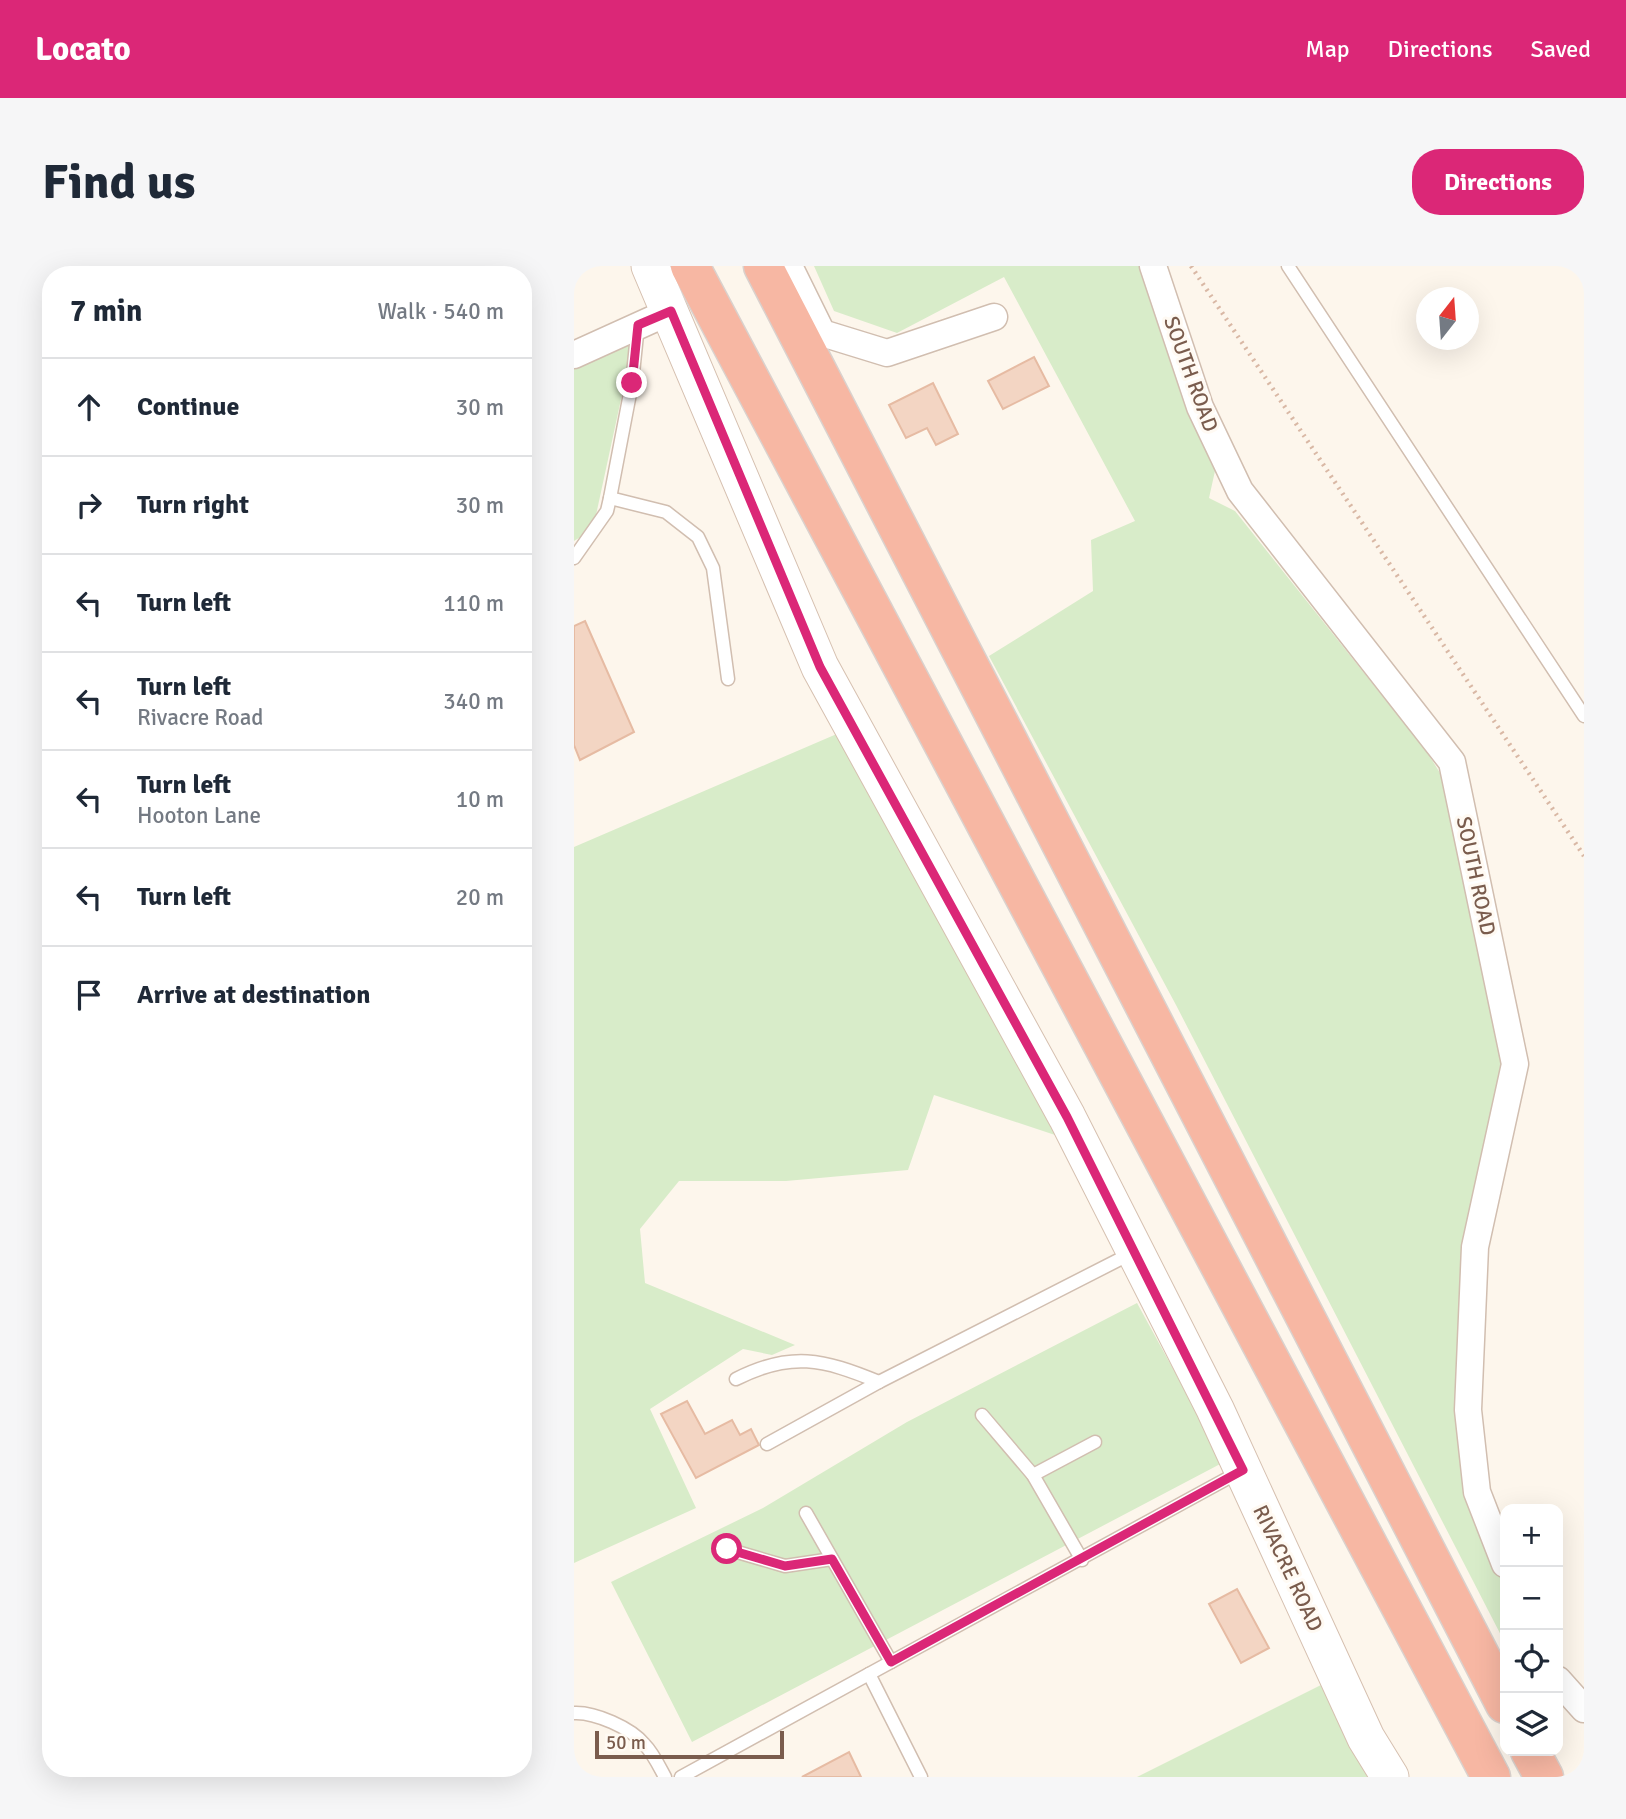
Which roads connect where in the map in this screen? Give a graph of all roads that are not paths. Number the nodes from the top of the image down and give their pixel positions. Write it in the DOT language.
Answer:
graph roads {
  1 [pos="650,266"];
  2 [pos="690,266"];
  3 [pos="763,266"];
  4 [pos="789,266"];
  5 [pos="1153,266"];
  6 [pos="1288,266"];
  7 [pos="671,311"];
  8 [pos="994,317"];
  9 [pos="638,325"];
  10 [pos="574,355"];
  11 [pos="611,498"];
  12 [pos="574,558"];
  13 [pos="728,679"];
  14 [pos="1584,716"];
  15 [pos="1135,1251"];
  16 [pos="736,1379"];
  17 [pos="879,1382"];
  18 [pos="982,1415"];
  19 [pos="1095,1442"];
  20 [pos="767,1444"];
  21 [pos="1243,1470"];
  22 [pos="1032,1475"];
  23 [pos="806,1513"];
  24 [pos="727,1549"];
  25 [pos="1500,1551"];
  26 [pos="832,1559"];
  27 [pos="1082,1560"];
  28 [pos="891,1662"];
  29 [pos="869,1674"];
  30 [pos="1563,1686"];
  31 [pos="1500,1694"];
  32 [pos="1584,1709"];
  33 [pos="574,1713"];
  34 [pos="1533,1756"];
  35 [pos="665,1777"];
  36 [pos="681,1777"];
  37 [pos="921,1777"];
  38 [pos="1390,1777"];
  39 [pos="1491,1777"];
  40 [pos="1544,1777"];
  1 -- 7 [label="main road, RIVACRE ROAD"];
  2 -- 39 [label="highway"];
  3 -- 31 [label="highway"];
  4 -- 8 [label="street"];
  5 -- 25 [label="street, SOUTH ROAD"];
  6 -- 14 [label="lane"];
  7 -- 9 [label="street"];
  7 -- 15 [label="main road, RIVACRE ROAD"];
  9 -- 10 [label="street"];
  9 -- 11 [label="lane"];
  11 -- 12 [label="lane"];
  11 -- 13 [label="lane"];
  15 -- 17 [label="lane"];
  15 -- 21 [label="main road, RIVACRE ROAD"];
  16 -- 17 [label="lane"];
  17 -- 20 [label="lane"];
  18 -- 22 [label="lane"];
  19 -- 22 [label="lane"];
  21 -- 27 [label="lane"];
  21 -- 38 [label="main road, RIVACRE ROAD"];
  22 -- 27 [label="lane"];
  23 -- 26 [label="lane"];
  24 -- 26 [label="lane"];
  26 -- 28 [label="lane"];
  27 -- 28 [label="lane"];
  28 -- 29 [label="lane"];
  29 -- 36 [label="lane"];
  29 -- 37 [label="lane"];
  30 -- 32 [label="street"];
  33 -- 35 [label="lane"];
  34 -- 40 [label="highway"];
}
